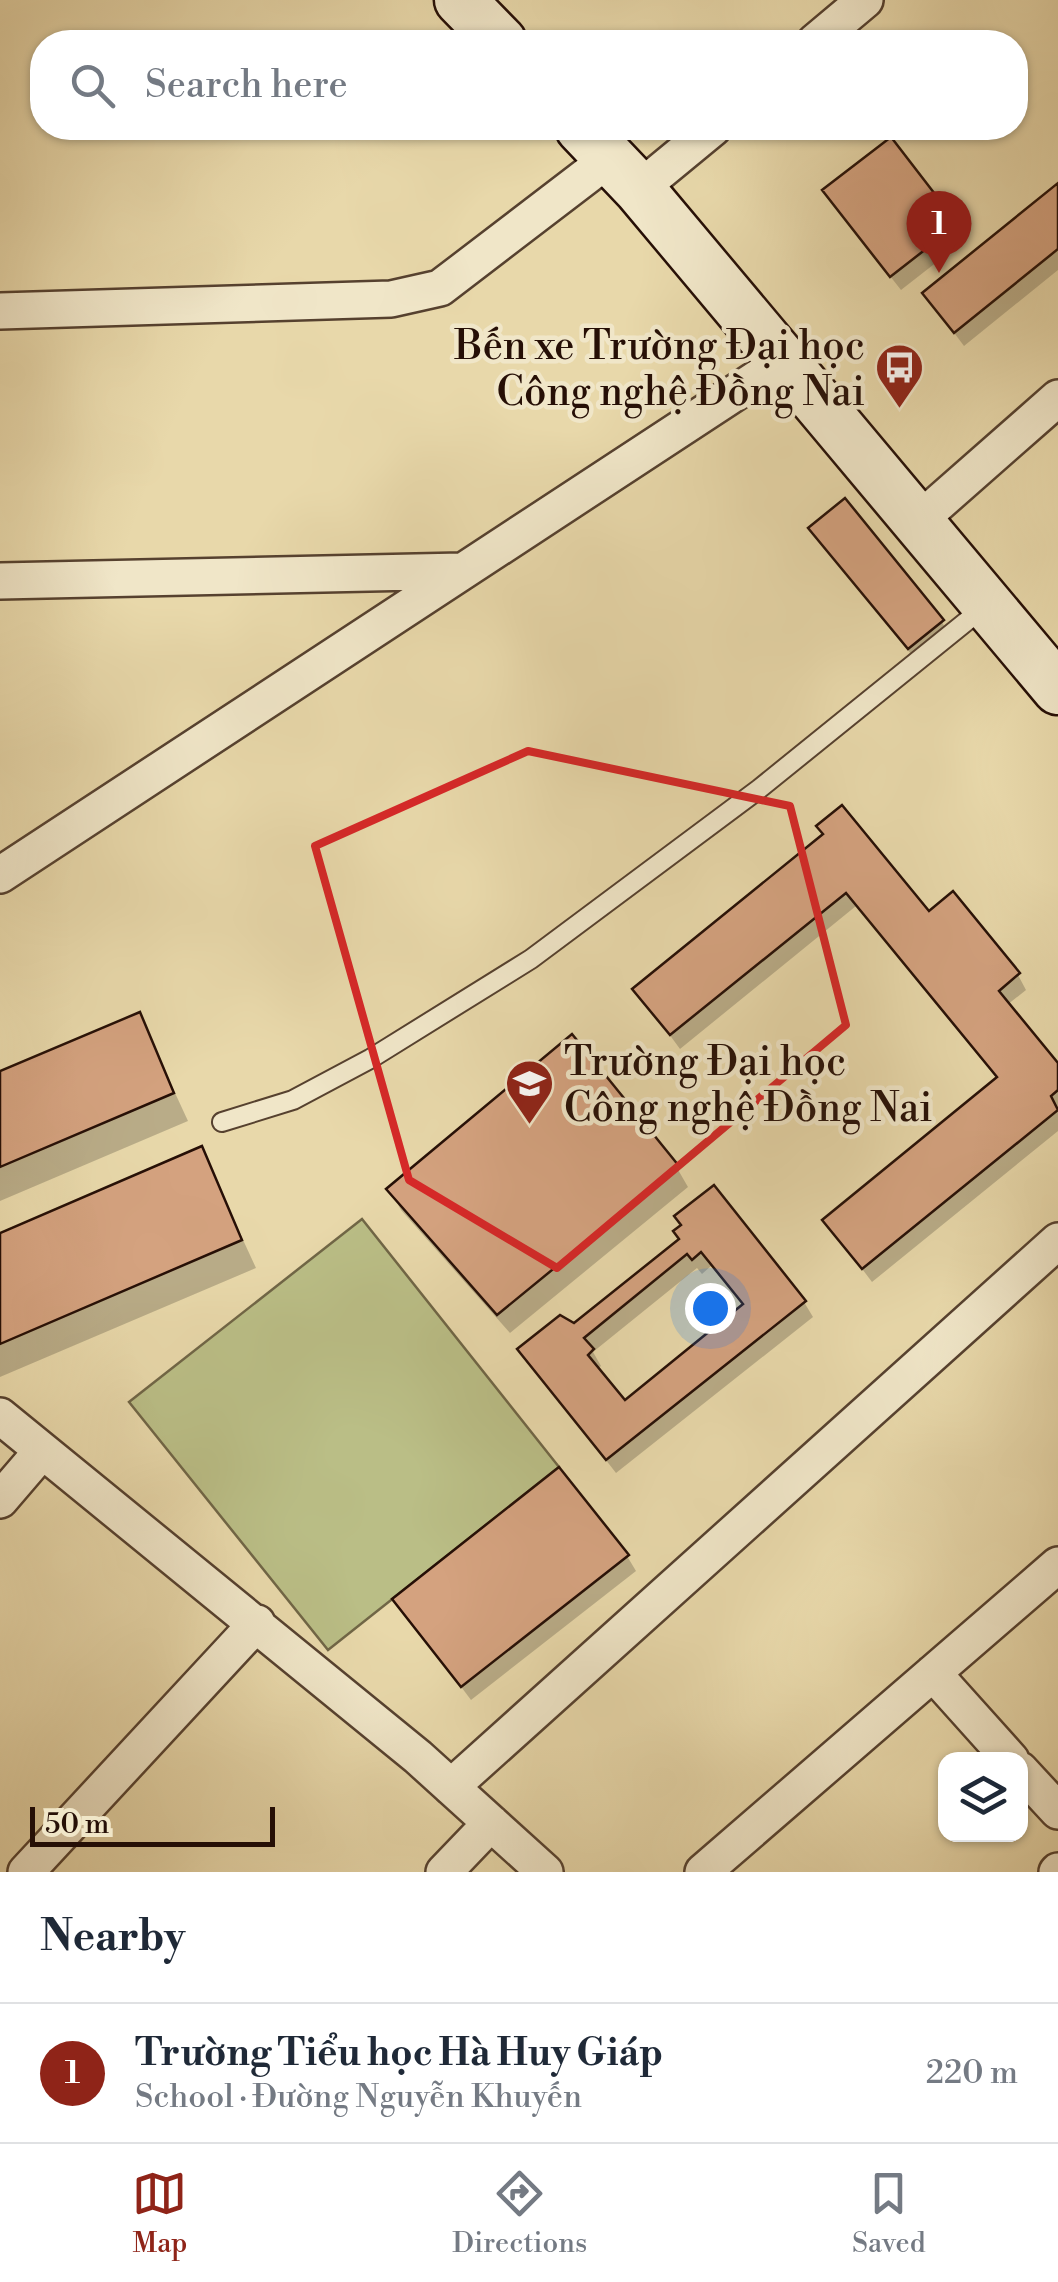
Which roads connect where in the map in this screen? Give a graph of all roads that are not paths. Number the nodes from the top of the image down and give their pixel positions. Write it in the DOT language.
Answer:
graph roads {
  1 [pos="460,0"];
  2 [pos="865,0"];
  3 [pos="489,30"];
  4 [pos="829,30"];
  5 [pos="672,140"];
  6 [pos="610,158"];
  7 [pos="0,310"];
  8 [pos="782,362"];
  9 [pos="1058,398"];
  10 [pos="916,523"];
  11 [pos="463,571"];
  12 [pos="0,581"];
  13 [pos="986,605"];
  14 [pos="1058,689"];
  15 [pos="0,875"];
  16 [pos="222,1122"];
  17 [pos="1058,1242"];
  18 [pos="0,1416"];
  19 [pos="42,1451"];
  20 [pos="0,1500"];
  21 [pos="1058,1565"];
  22 [pos="256,1624"];
  23 [pos="932,1673"];
  24 [pos="1004,1752"];
  25 [pos="1028,1779"];
  26 [pos="450,1786"];
  27 [pos="1058,1811"];
  28 [pos="491,1823"];
  29 [pos="26,1872"];
  30 [pos="444,1872"];
  31 [pos="545,1872"];
  32 [pos="702,1872"];
  1 -- 3 [label="street"];
  2 -- 4 [label="street"];
  5 -- 6 [label="street"];
  6 -- 7 [label="street"];
  6 -- 8 [label="street"];
  8 -- 10 [label="street"];
  8 -- 11 [label="street"];
  9 -- 10 [label="street"];
  10 -- 13 [label="street"];
  11 -- 12 [label="street"];
  11 -- 15 [label="street"];
  13 -- 14 [label="street"];
  13 -- 16 [label="lane"];
  17 -- 26 [label="street"];
  18 -- 19 [label="street"];
  19 -- 20 [label="street"];
  19 -- 22 [label="street"];
  21 -- 23 [label="street"];
  22 -- 26 [label="street"];
  22 -- 29 [label="street"];
  23 -- 24 [label="street"];
  23 -- 32 [label="street"];
  25 -- 27 [label="street"];
  26 -- 28 [label="street"];
  28 -- 30 [label="street"];
  28 -- 31 [label="street"];
}
